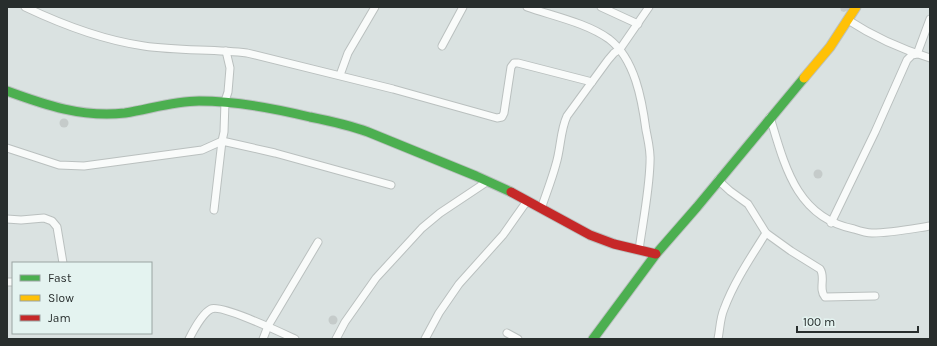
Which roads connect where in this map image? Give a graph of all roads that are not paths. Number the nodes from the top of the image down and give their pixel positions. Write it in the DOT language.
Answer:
graph roads {
  1 [pos="25,7"];
  2 [pos="375,7"];
  3 [pos="463,7"];
  4 [pos="527,7"];
  5 [pos="601,7"];
  6 [pos="649,7"];
  7 [pos="856,7"];
  8 [pos="34,9"];
  9 [pos="930,19"];
  10 [pos="848,20"];
  11 [pos="638,24"];
  12 [pos="442,46"];
  13 [pos="620,49"];
  14 [pos="226,51"];
  15 [pos="917,54"];
  16 [pos="930,58"];
  17 [pos="340,75"];
  18 [pos="592,82"];
  19 [pos="7,91"];
  20 [pos="225,101"];
  21 [pos="770,118"];
  22 [pos="222,141"];
  23 [pos="7,148"];
  24 [pos="718,180"];
  25 [pos="488,181"];
  26 [pos="391,185"];
  27 [pos="527,201"];
  28 [pos="541,208"];
  29 [pos="214,210"];
  30 [pos="7,219"];
  31 [pos="831,223"];
  32 [pos="930,227"];
  33 [pos="766,233"];
  34 [pos="318,242"];
  35 [pos="639,250"];
  36 [pos="656,254"];
  37 [pos="63,262"];
  38 [pos="876,296"];
  39 [pos="268,326"];
  40 [pos="507,333"];
  41 [pos="188,339"];
  42 [pos="263,339"];
  43 [pos="295,339"];
  44 [pos="336,339"];
  45 [pos="425,339"];
  46 [pos="518,339"];
  47 [pos="593,339"];
  48 [pos="718,339"];
  1 -- 8 [label="street"];
  2 -- 17 [label="street"];
  3 -- 12 [label="street"];
  4 -- 13 [label="street"];
  5 -- 11 [label="street"];
  6 -- 11 [label="street"];
  7 -- 10 [label="street"];
  8 -- 14 [label="street"];
  9 -- 15 [label="street"];
  10 -- 15 [label="street"];
  10 -- 21 [label="street"];
  11 -- 13 [label="street"];
  13 -- 18 [label="street"];
  13 -- 35 [label="street"];
  14 -- 17 [label="street"];
  14 -- 20 [label="street"];
  15 -- 16 [label="street"];
  15 -- 31 [label="street"];
  17 -- 18 [label="street"];
  18 -- 28 [label="street"];
  19 -- 20 [label="street"];
  20 -- 22 [label="street"];
  20 -- 25 [label="street"];
  21 -- 24 [label="street"];
  21 -- 31 [label="street"];
  22 -- 23 [label="street"];
  22 -- 26 [label="street"];
  22 -- 29 [label="street"];
  24 -- 33 [label="street"];
  24 -- 36 [label="street"];
  25 -- 27 [label="street"];
  25 -- 44 [label="street"];
  27 -- 28 [label="street"];
  27 -- 45 [label="street"];
  28 -- 35 [label="street"];
  30 -- 37 [label="street"];
  31 -- 32 [label="street"];
  33 -- 38 [label="street"];
  33 -- 48 [label="street"];
  34 -- 39 [label="street"];
  35 -- 36 [label="street"];
  36 -- 47 [label="street"];
  39 -- 41 [label="street"];
  39 -- 42 [label="street"];
  39 -- 43 [label="street"];
  40 -- 46 [label="street"];
}
